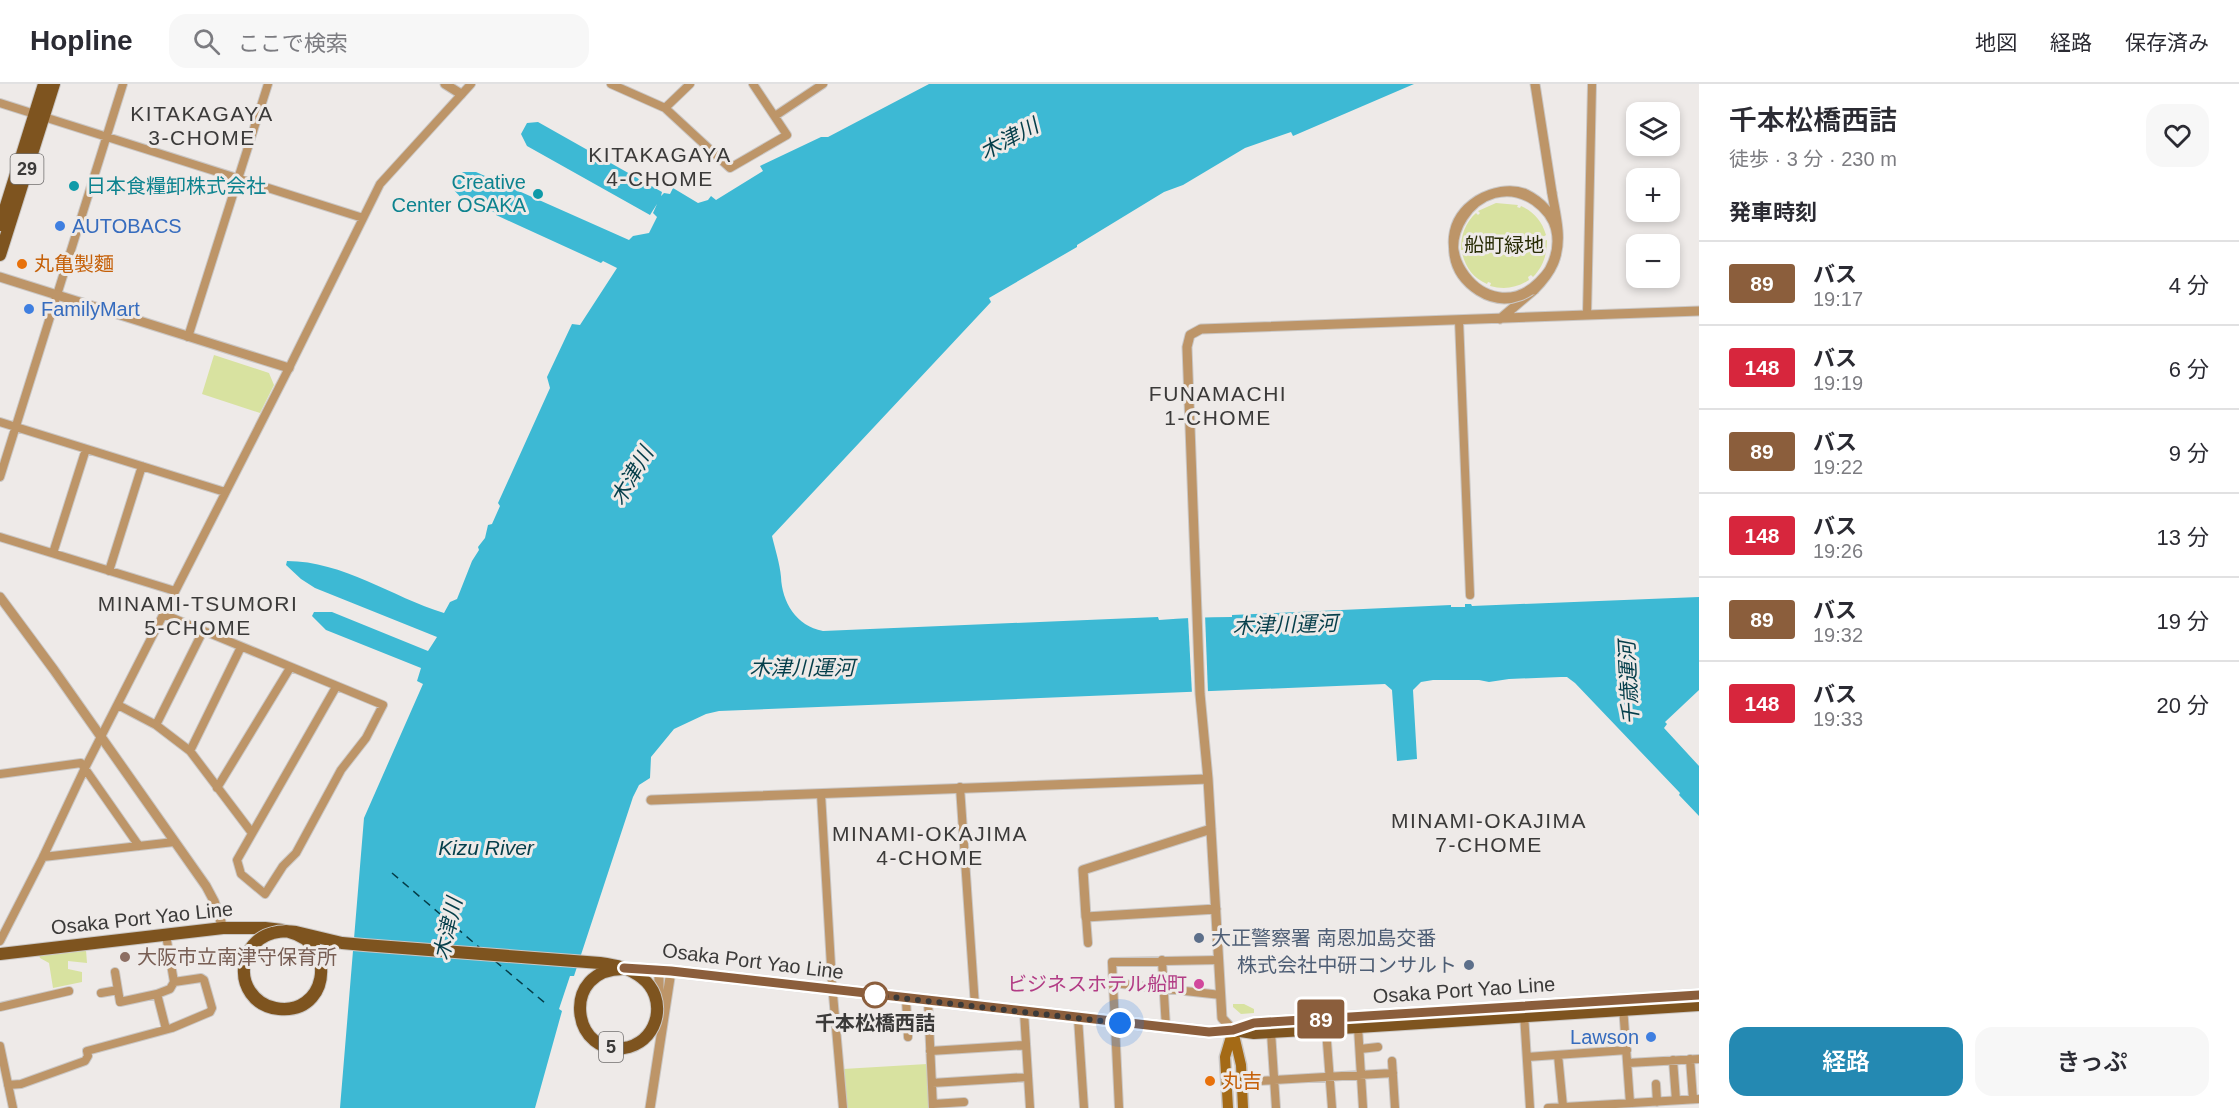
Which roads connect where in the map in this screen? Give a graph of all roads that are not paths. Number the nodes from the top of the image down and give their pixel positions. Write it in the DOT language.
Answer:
graph roads {
  1 [pos="44,84"];
  2 [pos="54,84"];
  3 [pos="123,84"];
  4 [pos="268,84"];
  5 [pos="445,84"];
  6 [pos="471,84"];
  7 [pos="611,84"];
  8 [pos="690,84"];
  9 [pos="753,84"];
  10 [pos="823,84"];
  11 [pos="1535,84"];
  12 [pos="1592,84"];
  13 [pos="625,87"];
  14 [pos="461,94"];
  15 [pos="0,103"];
  16 [pos="665,108"];
  17 [pos="39,116"];
  18 [pos="775,116"];
  19 [pos="106,137"];
  20 [pos="238,178"];
  21 [pos="363,218"];
  22 [pos="0,225"];
  23 [pos="0,255"];
  24 [pos="0,277"];
  25 [pos="57,296"];
  26 [pos="1699,311"];
  27 [pos="1587,315"];
  28 [pos="1500,319"];
  29 [pos="1459,320"];
  30 [pos="188,337"];
  31 [pos="289,368"];
  32 [pos="0,422"];
  33 [pos="16,427"];
  34 [pos="86,449"];
  35 [pos="142,466"];
  36 [pos="0,477"];
  37 [pos="225,492"];
  38 [pos="0,537"];
  39 [pos="53,553"];
  40 [pos="110,571"];
  41 [pos="175,591"];
  42 [pos="1470,596"];
  43 [pos="0,597"];
  44 [pos="163,614"];
  45 [pos="203,631"];
  46 [pos="241,647"];
  47 [pos="290,668"];
  48 [pos="336,687"];
  49 [pos="118,705"];
  50 [pos="156,725"];
  51 [pos="102,737"];
  52 [pos="190,751"];
  53 [pos="85,768"];
  54 [pos="0,774"];
  55 [pos="1208,778"];
  56 [pos="960,787"];
  57 [pos="217,788"];
  58 [pos="821,794"];
  59 [pos="651,800"];
  60 [pos="1211,830"];
  61 [pos="252,833"];
  62 [pos="174,842"];
  63 [pos="139,846"];
  64 [pos="43,857"];
  65 [pos="1216,909"];
  66 [pos="1086,917"];
  67 [pos="223,928"];
  68 [pos="166,935"];
  69 [pos="0,940"];
  70 [pos="1088,943"];
  71 [pos="0,954"];
  72 [pos="1162,960"];
  73 [pos="1218,960"];
  74 [pos="665,970"];
  75 [pos="115,972"];
  76 [pos="174,982"];
  77 [pos="1113,983"];
  78 [pos="1163,989"];
  79 [pos="118,990"];
  80 [pos="834,990"];
  81 [pos="69,991"];
  82 [pos="101,993"];
  83 [pos="157,994"];
  84 [pos="1699,994"];
  85 [pos="1221,995"];
  86 [pos="906,999"];
  87 [pos="928,1001"];
  88 [pos="1623,1005"];
  89 [pos="1699,1005"];
  90 [pos="975,1006"];
  91 [pos="0,1007"];
  92 [pos="1024,1012"];
  93 [pos="1524,1012"];
  94 [pos="1078,1018"];
  95 [pos="1114,1022"];
  96 [pos="1358,1027"];
  97 [pos="1166,1028"];
  98 [pos="166,1029"];
  99 [pos="1326,1029"];
  100 [pos="1233,1030"];
  101 [pos="1270,1032"];
  102 [pos="908,1037"];
  103 [pos="1026,1045"];
  104 [pos="0,1046"];
  105 [pos="1378,1047"];
  106 [pos="1360,1049"];
  107 [pos="1627,1050"];
  108 [pos="930,1051"];
  109 [pos="1558,1054"];
  110 [pos="1527,1057"];
  111 [pos="1695,1059"];
  112 [pos="1673,1060"];
  113 [pos="1392,1061"];
  114 [pos="1628,1064"];
  115 [pos="1393,1073"];
  116 [pos="1361,1076"];
  117 [pos="1028,1077"];
  118 [pos="1329,1078"];
  119 [pos="1274,1081"];
  120 [pos="1242,1082"];
  121 [pos="932,1083"];
  122 [pos="1656,1084"];
  123 [pos="8,1085"];
  124 [pos="1696,1099"];
  125 [pos="1676,1100"];
  126 [pos="1657,1101"];
  127 [pos="964,1102"];
  128 [pos="1630,1103"];
  129 [pos="933,1106"];
  130 [pos="1563,1107"];
  131 [pos="13,1108"];
  132 [pos="650,1108"];
  133 [pos="843,1108"];
  134 [pos="1030,1108"];
  135 [pos="1084,1108"];
  136 [pos="1119,1108"];
  137 [pos="1228,1108"];
  138 [pos="1243,1108"];
  139 [pos="1276,1108"];
  140 [pos="1332,1108"];
  141 [pos="1363,1108"];
  142 [pos="1395,1108"];
  143 [pos="1530,1108"];
  144 [pos="1548,1108"];
  1 -- 17 [label="main road, 29"];
  2 -- 17 [label="main road, 29"];
  3 -- 19 [label="street"];
  4 -- 20 [label="street"];
  5 -- 14 [label="street"];
  6 -- 14 [label="street"];
  7 -- 13 [label="street"];
  8 -- 16 [label="street"];
  9 -- 18 [label="street"];
  10 -- 18 [label="street"];
  11 -- 28 [label="street, bridge"];
  12 -- 27 [label="street"];
  13 -- 16 [label="street"];
  14 -- 21 [label="street"];
  15 -- 17 [label="street"];
  16 -- 18 [label="street"];
  17 -- 19 [label="street"];
  17 -- 22 [label="main road, 29"];
  17 -- 23 [label="main road, 29"];
  19 -- 20 [label="street"];
  19 -- 25 [label="street"];
  20 -- 21 [label="street"];
  20 -- 30 [label="street"];
  21 -- 31 [label="street"];
  24 -- 25 [label="street"];
  25 -- 30 [label="street"];
  25 -- 33 [label="street"];
  26 -- 27 [label="street"];
  27 -- 28 [label="street"];
  28 -- 29 [label="street"];
  29 -- 42 [label="street"];
  29 -- 55 [label="street"];
  30 -- 31 [label="street"];
  31 -- 37 [label="street"];
  32 -- 33 [label="street"];
  33 -- 34 [label="street"];
  33 -- 36 [label="street"];
  34 -- 35 [label="street"];
  34 -- 39 [label="street"];
  35 -- 37 [label="street"];
  35 -- 40 [label="street"];
  37 -- 41 [label="street"];
  38 -- 39 [label="street"];
  39 -- 40 [label="street"];
  40 -- 41 [label="street"];
  41 -- 44 [label="street"];
  43 -- 51 [label="street"];
  44 -- 45 [label="street"];
  44 -- 49 [label="street"];
  45 -- 46 [label="street"];
  45 -- 50 [label="street"];
  46 -- 47 [label="street"];
  46 -- 52 [label="street"];
  47 -- 48 [label="street"];
  47 -- 57 [label="street"];
  48 -- 61 [label="street"];
  48 -- 61 [label="street"];
  49 -- 50 [label="street"];
  49 -- 51 [label="street"];
  50 -- 52 [label="street"];
  51 -- 53 [label="street"];
  51 -- 62 [label="street"];
  52 -- 57 [label="street"];
  53 -- 54 [label="street"];
  53 -- 63 [label="street"];
  53 -- 64 [label="street"];
  55 -- 56 [label="street"];
  55 -- 60 [label="street"];
  56 -- 58 [label="street"];
  56 -- 90 [label="street"];
  57 -- 61 [label="street"];
  58 -- 59 [label="street"];
  58 -- 80 [label="street"];
  60 -- 65 [label="street"];
  60 -- 66 [label="street"];
  62 -- 63 [label="street"];
  62 -- 67 [label="street"];
  63 -- 64 [label="street"];
  64 -- 69 [label="street"];
  65 -- 66 [label="street"];
  65 -- 73 [label="street"];
  66 -- 70 [label="street"];
  67 -- 68 [label="main road, Osaka Port Yao Line / 5"];
  67 -- 74 [label="main road, Osaka Port Yao Line / 5, bridge"];
  68 -- 71 [label="main road, Osaka Port Yao Line / 5"];
  68 -- 76 [label="street"];
  72 -- 73 [label="street"];
  72 -- 77 [label="street"];
  72 -- 78 [label="street"];
  73 -- 85 [label="street"];
  74 -- 80 [label="main road, Osaka Port Yao Line / 5"];
  74 -- 132 [label="street"];
  75 -- 79 [label="street"];
  76 -- 83 [label="street"];
  76 -- 98 [label="street"];
  77 -- 78 [label="street"];
  77 -- 95 [label="street"];
  78 -- 85 [label="street"];
  78 -- 97 [label="street"];
  79 -- 82 [label="street"];
  79 -- 83 [label="street"];
  80 -- 86 [label="main road, Osaka Port Yao Line / 5"];
  80 -- 133 [label="street"];
  81 -- 91 [label="street"];
  83 -- 98 [label="street"];
  84 -- 88 [label="main road, Osaka Port Yao Line / 5"];
  85 -- 100 [label="street"];
  86 -- 87 [label="main road, Osaka Port Yao Line / 5"];
  86 -- 102 [label="street"];
  87 -- 90 [label="main road, Osaka Port Yao Line / 5"];
  87 -- 108 [label="street"];
  88 -- 89 [label="main road, Osaka Port Yao Line / 5"];
  88 -- 93 [label="main road, Osaka Port Yao Line / 5"];
  88 -- 107 [label="street"];
  90 -- 92 [label="main road, Osaka Port Yao Line / 5"];
  92 -- 94 [label="main road, Osaka Port Yao Line / 5"];
  92 -- 103 [label="street"];
  93 -- 96 [label="main road, Osaka Port Yao Line / 5"];
  93 -- 100 [label="main road, Osaka Port Yao Line / 5"];
  93 -- 110 [label="street"];
  94 -- 95 [label="main road, Osaka Port Yao Line / 5"];
  94 -- 135 [label="street"];
  95 -- 97 [label="main road, Osaka Port Yao Line / 5"];
  95 -- 136 [label="street"];
  96 -- 99 [label="main road, Osaka Port Yao Line / 5"];
  96 -- 106 [label="street"];
  97 -- 100 [label="main road, Osaka Port Yao Line / 5"];
  98 -- 123 [label="street"];
  99 -- 101 [label="main road, Osaka Port Yao Line / 5"];
  99 -- 118 [label="street"];
  100 -- 101 [label="main road, Osaka Port Yao Line / 5"];
  100 -- 120 [label="main road"];
  100 -- 137 [label="main road"];
  101 -- 119 [label="street"];
  103 -- 108 [label="street"];
  103 -- 117 [label="street"];
  104 -- 123 [label="street"];
  105 -- 106 [label="street"];
  106 -- 116 [label="street"];
  107 -- 109 [label="street"];
  107 -- 114 [label="street"];
  108 -- 121 [label="street"];
  109 -- 110 [label="street"];
  109 -- 130 [label="street"];
  110 -- 143 [label="street"];
  111 -- 112 [label="street"];
  111 -- 124 [label="street"];
  112 -- 114 [label="street"];
  112 -- 125 [label="street"];
  113 -- 115 [label="street"];
  114 -- 128 [label="street"];
  115 -- 116 [label="street"];
  115 -- 142 [label="street"];
  116 -- 118 [label="street"];
  116 -- 141 [label="street"];
  117 -- 121 [label="street"];
  117 -- 134 [label="street"];
  118 -- 119 [label="street"];
  118 -- 140 [label="street"];
  119 -- 120 [label="street"];
  119 -- 139 [label="street"];
  120 -- 138 [label="main road"];
  121 -- 129 [label="street"];
  122 -- 126 [label="street"];
  123 -- 131 [label="street"];
  124 -- 125 [label="street"];
  125 -- 126 [label="street"];
  126 -- 128 [label="street"];
  127 -- 129 [label="street"];
  128 -- 130 [label="street"];
  130 -- 144 [label="street"];
}
